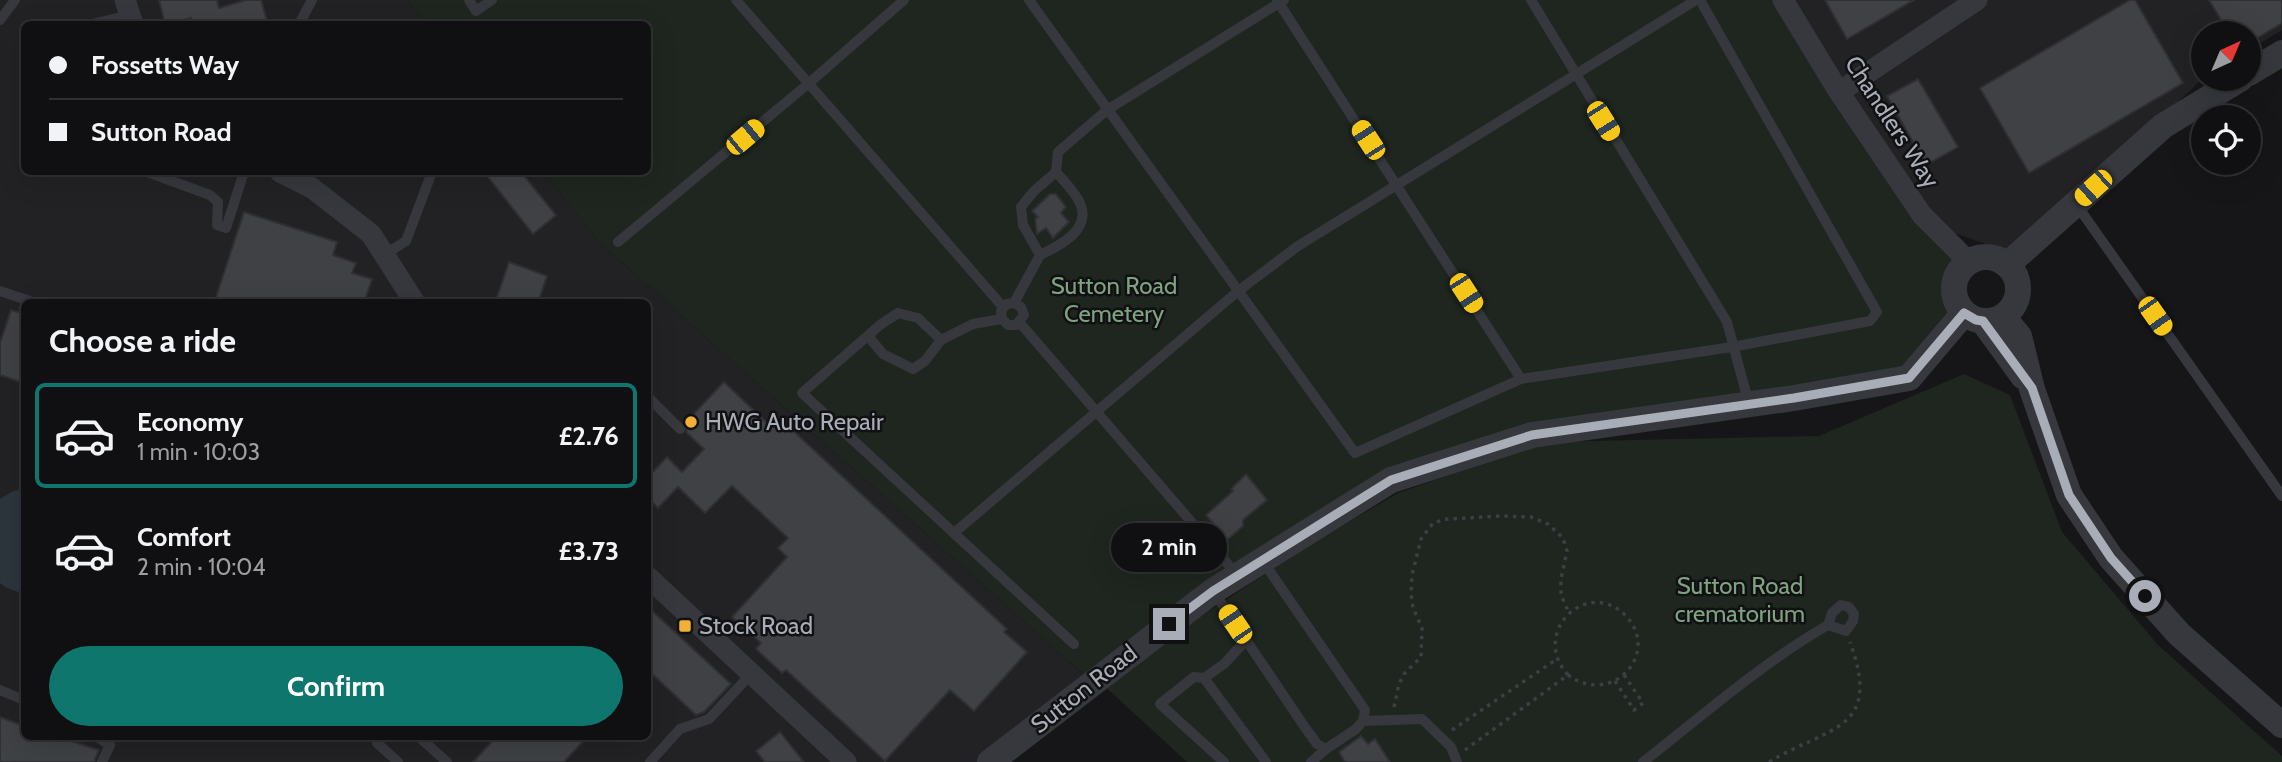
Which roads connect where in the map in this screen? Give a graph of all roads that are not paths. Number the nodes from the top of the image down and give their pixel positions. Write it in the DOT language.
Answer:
graph roads {
  1 [pos="15,0"];
  2 [pos="312,0"];
  3 [pos="469,0"];
  4 [pos="492,0"];
  5 [pos="736,0"];
  6 [pos="904,0"];
  7 [pos="1029,0"];
  8 [pos="1531,0"];
  9 [pos="1698,0"];
  10 [pos="1783,0"];
  11 [pos="1977,0"];
  12 [pos="1280,1"];
  13 [pos="129,13"];
  14 [pos="0,20"];
  15 [pos="102,21"];
  16 [pos="301,21"];
  17 [pos="2282,53"];
  18 [pos="2261,66"];
  19 [pos="1575,76"];
  20 [pos="808,84"];
  21 [pos="2220,91"];
  22 [pos="1839,92"];
  23 [pos="1107,110"];
  24 [pos="1056,172"];
  25 [pos="155,175"];
  26 [pos="243,175"];
  27 [pos="286,175"];
  28 [pos="431,175"];
  29 [pos="1398,186"];
  30 [pos="2076,204"];
  31 [pos="618,243"];
  32 [pos="1040,254"];
  33 [pos="384,255"];
  34 [pos="1969,262"];
  35 [pos="2007,265"];
  36 [pos="0,291"];
  37 [pos="1237,292"];
  38 [pos="24,299"];
  39 [pos="412,299"];
  40 [pos="1014,303"];
  41 [pos="1003,307"];
  42 [pos="1983,317"];
  43 [pos="1002,319"];
  44 [pos="1020,323"];
  45 [pos="868,336"];
  46 [pos="941,340"];
  47 [pos="1732,347"];
  48 [pos="1521,379"];
  49 [pos="651,400"];
  50 [pos="1749,404"];
  51 [pos="1097,413"];
  52 [pos="680,429"];
  53 [pos="2282,496"];
  54 [pos="954,533"];
  55 [pos="1262,561"];
  56 [pos="1238,576"];
  57 [pos="651,580"];
  58 [pos="1213,591"];
  59 [pos="1828,625"];
  60 [pos="1246,640"];
  61 [pos="1074,644"];
  62 [pos="751,674"];
  63 [pos="1204,678"];
  64 [pos="0,690"];
  65 [pos="21,699"];
  66 [pos="1363,721"];
  67 [pos="2282,725"];
  68 [pos="102,740"];
  69 [pos="422,740"];
  70 [pos="377,743"];
  71 [pos="1326,749"];
  72 [pos="1459,757"];
  73 [pos="994,761"];
  74 [pos="102,762"];
  75 [pos="398,762"];
  76 [pos="447,762"];
  77 [pos="650,762"];
  78 [pos="846,762"];
  79 [pos="1224,762"];
  80 [pos="1266,762"];
  81 [pos="1311,762"];
  82 [pos="1643,762"];
  1 -- 14 [label="lane"];
  2 -- 16 [label="lane"];
  3 -- 4 [label="lane"];
  5 -- 20 [label="lane"];
  6 -- 20 [label="lane"];
  7 -- 23 [label="lane"];
  8 -- 19 [label="lane"];
  9 -- 19 [label="lane"];
  9 -- 47 [label="lane"];
  10 -- 22 [label="street, Chandlers Way"];
  11 -- 22 [label="street"];
  12 -- 23 [label="lane"];
  12 -- 29 [label="lane"];
  13 -- 15 [label="lane"];
  17 -- 18 [label="street"];
  19 -- 29 [label="lane"];
  19 -- 47 [label="lane"];
  20 -- 31 [label="lane"];
  20 -- 41 [label="lane"];
  21 -- 30 [label="street"];
  22 -- 34 [label="street, Chandlers Way"];
  23 -- 24 [label="lane"];
  23 -- 37 [label="lane"];
  24 -- 32 [label="lane"];
  24 -- 32 [label="lane"];
  25 -- 26 [label="lane"];
  27 -- 33 [label="street"];
  28 -- 33 [label="lane"];
  29 -- 37 [label="lane"];
  29 -- 48 [label="lane"];
  30 -- 35 [label="street"];
  30 -- 53 [label="lane"];
  32 -- 40 [label="lane"];
  33 -- 39 [label="street"];
  34 -- 35 [label="street"];
  34 -- 42 [label="street"];
  35 -- 42 [label="street, Sutton Road"];
  36 -- 38 [label="lane"];
  37 -- 48 [label="lane"];
  37 -- 51 [label="lane"];
  40 -- 41 [label="lane"];
  40 -- 44 [label="lane"];
  41 -- 43 [label="lane"];
  42 -- 50 [label="street, Sutton Road"];
  42 -- 67 [label="street"];
  43 -- 44 [label="lane"];
  43 -- 46 [label="lane"];
  44 -- 51 [label="lane"];
  45 -- 46 [label="lane"];
  45 -- 46 [label="lane"];
  45 -- 54 [label="lane"];
  47 -- 48 [label="lane"];
  47 -- 50 [label="lane"];
  49 -- 52 [label="lane"];
  50 -- 55 [label="street, Sutton Road"];
  51 -- 54 [label="lane"];
  51 -- 56 [label="lane"];
  54 -- 61 [label="lane"];
  55 -- 56 [label="street, Sutton Road"];
  55 -- 66 [label="lane"];
  56 -- 58 [label="street, Sutton Road"];
  57 -- 62 [label="street"];
  58 -- 60 [label="lane"];
  58 -- 73 [label="street, Sutton Road"];
  59 -- 59 [label="lane"];
  59 -- 82 [label="lane"];
  60 -- 63 [label="lane"];
  60 -- 71 [label="lane"];
  62 -- 77 [label="lane"];
  62 -- 78 [label="street"];
  63 -- 79 [label="lane"];
  63 -- 80 [label="lane"];
  64 -- 65 [label="lane"];
  66 -- 71 [label="lane"];
  66 -- 72 [label="lane"];
  68 -- 74 [label="lane"];
  69 -- 76 [label="lane"];
  70 -- 75 [label="lane"];
  71 -- 81 [label="lane"];
}
